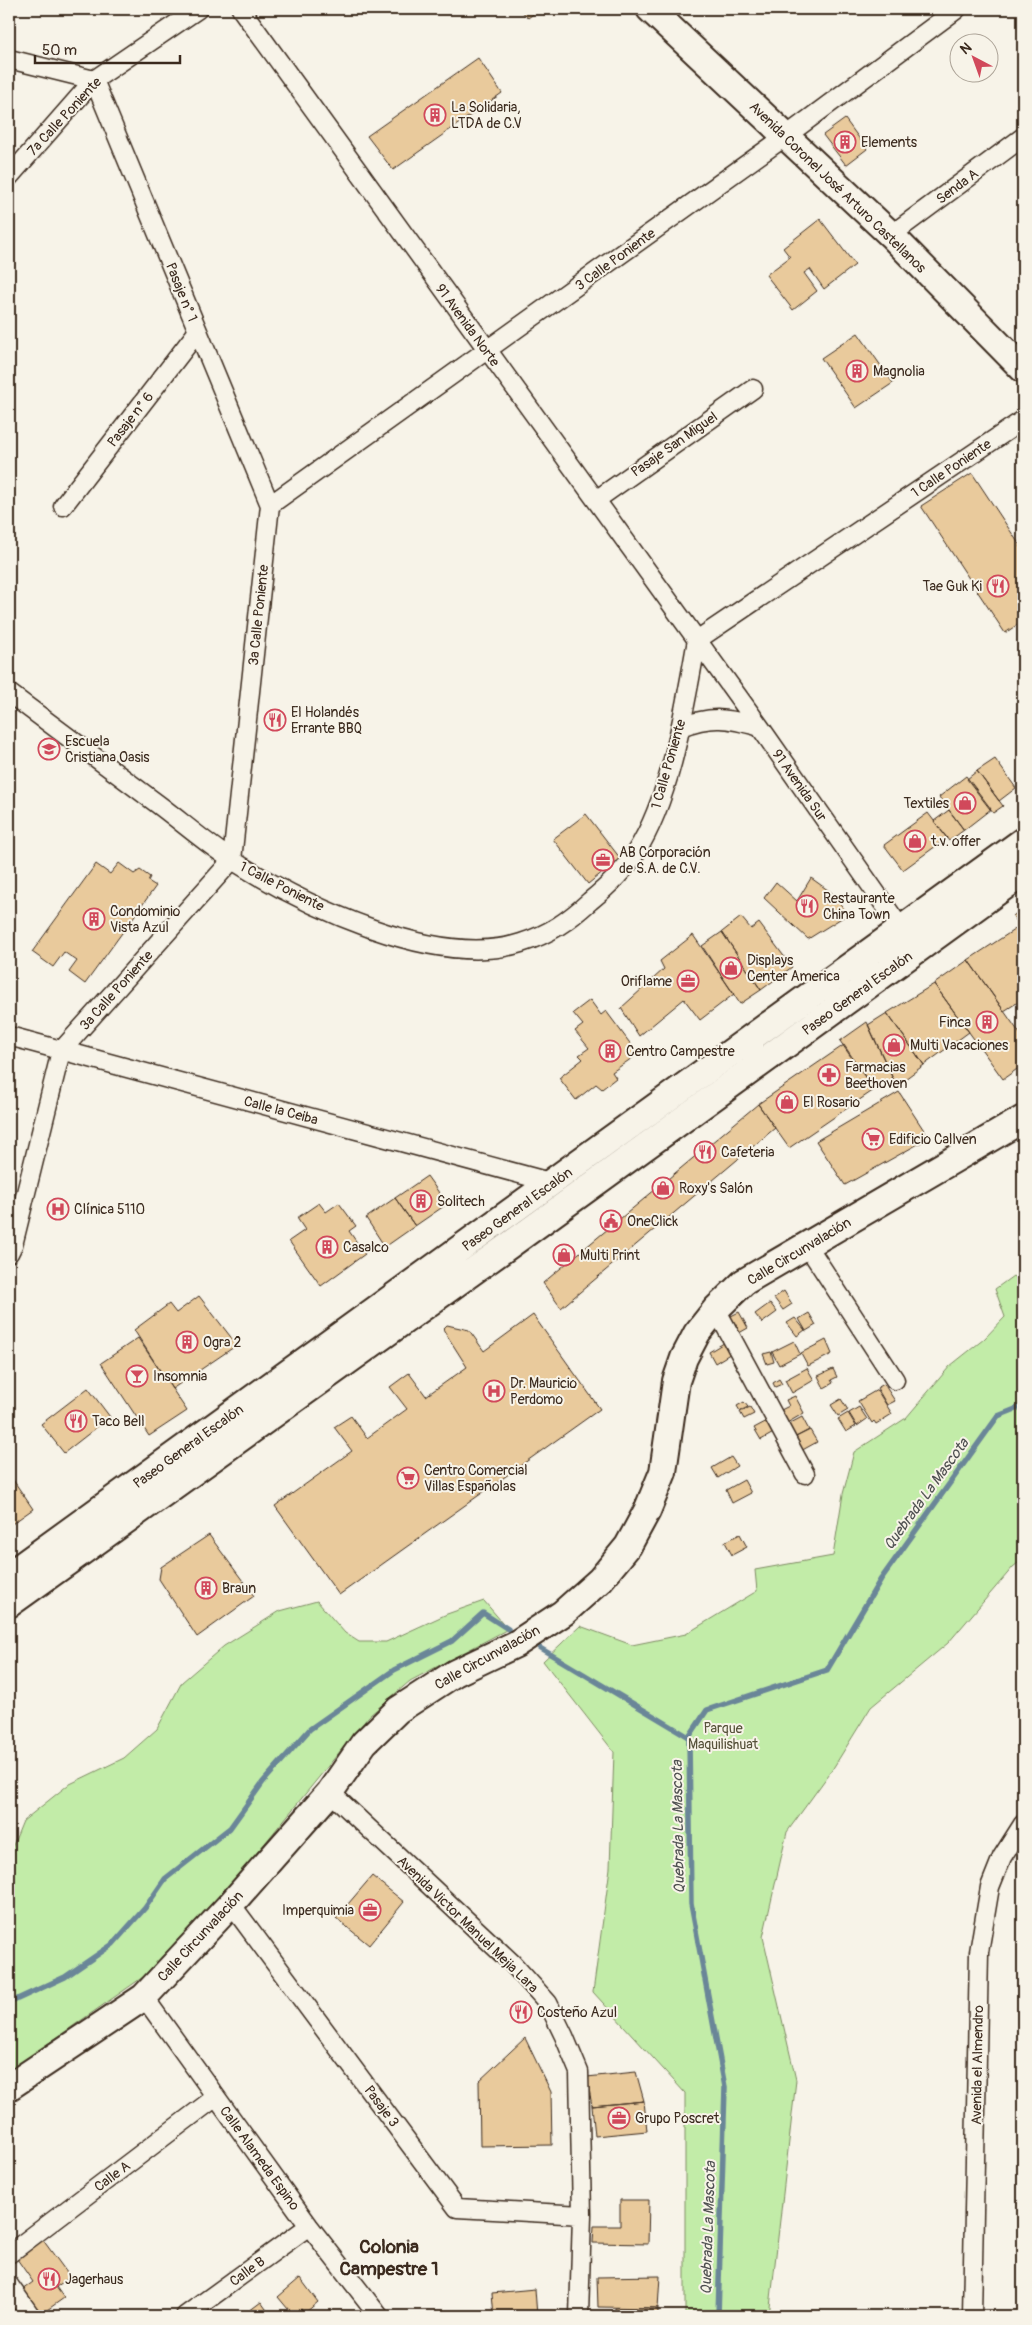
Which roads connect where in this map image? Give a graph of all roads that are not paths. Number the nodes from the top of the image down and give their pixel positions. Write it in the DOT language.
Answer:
graph roads {
  1 [pos="198,9"];
  2 [pos="240,9"];
  3 [pos="650,9"];
  4 [pos="946,12"];
  5 [pos="9,59"];
  6 [pos="94,80"];
  7 [pos="786,136"];
  8 [pos="1023,137"];
  9 [pos="9,177"];
  10 [pos="891,236"];
  11 [pos="198,331"];
  12 [pos="487,351"];
  13 [pos="1023,369"];
  14 [pos="753,388"];
  15 [pos="1023,420"];
  16 [pos="596,500"];
  17 [pos="270,504"];
  18 [pos="63,506"];
  19 [pos="697,640"];
  20 [pos="9,693"];
  21 [pos="681,727"];
  22 [pos="760,727"];
  23 [pos="1023,841"];
  24 [pos="232,860"];
  25 [pos="1023,873"];
  26 [pos="902,930"];
  27 [pos="9,1036"];
  28 [pos="62,1051"];
  29 [pos="1023,1119"];
  30 [pos="553,1183"];
  31 [pos="807,1245"];
  32 [pos="9,1253"];
  33 [pos="716,1309"];
  34 [pos="895,1380"];
  35 [pos="805,1474"];
  36 [pos="9,1575"];
  37 [pos="9,1604"];
  38 [pos="330,1792"];
  39 [pos="1023,1824"];
  40 [pos="231,1904"];
  41 [pos="144,1996"];
  42 [pos="9,2087"];
  43 [pos="216,2097"];
  44 [pos="582,2215"];
  45 [pos="309,2226"];
  46 [pos="9,2254"];
  47 [pos="9,2286"];
  48 [pos="31,2316"];
  49 [pos="185,2316"];
  50 [pos="379,2316"];
  51 [pos="579,2316"];
  52 [pos="972,2316"];
  1 -- 6 [label="street, 7a Calle Poniente"];
  2 -- 12 [label="street, 91 Avenida Norte"];
  3 -- 7 [label="main road, Avenida Coronel José Arturo Castellanos"];
  4 -- 7 [label="street, 3 Calle Poniente"];
  5 -- 6 [label="street"];
  6 -- 9 [label="street, 7a Calle Poniente"];
  6 -- 11 [label="street, Pasaje n° 1"];
  7 -- 10 [label="main road, Avenida Coronel José Arturo Castellanos"];
  7 -- 12 [label="street, 3 Calle Poniente"];
  8 -- 10 [label="street, Senda A"];
  10 -- 13 [label="main road, Avenida Coronel José Arturo Castellanos"];
  11 -- 17 [label="street, Pasaje n° 1"];
  11 -- 18 [label="street, Pasaje n° 6"];
  12 -- 16 [label="street, 91 Avenida Norte"];
  12 -- 17 [label="street, 3 Calle Poniente"];
  14 -- 16 [label="street, Pasaje San Miguel"];
  15 -- 19 [label="street, 1 Calle Poniente"];
  16 -- 19 [label="street, 91 Avenida Norte"];
  17 -- 24 [label="street, 3a Calle Poniente"];
  19 -- 21 [label="street, 1 Calle Poniente"];
  19 -- 22 [label="street, 91 Avenida Sur"];
  20 -- 24 [label="street, 1 Calle Poniente"];
  21 -- 22 [label="street"];
  21 -- 24 [label="street, 1 Calle Poniente"];
  22 -- 26 [label="street, 91 Avenida Sur"];
  23 -- 26 [label="main road, Paseo General Escalón"];
  24 -- 28 [label="street, 3a Calle Poniente"];
  25 -- 37 [label="main road, Paseo General Escalón"];
  26 -- 30 [label="main road, Paseo General Escalón"];
  27 -- 28 [label="street, Calle la Ceiba"];
  28 -- 30 [label="street, Calle la Ceiba"];
  28 -- 32 [label="street, 3a Calle Poniente"];
  29 -- 31 [label="main road, Calle Circunvalación"];
  30 -- 36 [label="main road, Paseo General Escalón"];
  31 -- 33 [label="main road, Calle Circunvalación"];
  31 -- 34 [label="street"];
  33 -- 35 [label="street"];
  33 -- 38 [label="main road, Calle Circunvalación"];
  38 -- 40 [label="main road, Calle Circunvalación"];
  38 -- 44 [label="street, Avenida Victor Manuel Mejia Lara"];
  39 -- 52 [label="street, Avenida el Almendro"];
  40 -- 41 [label="main road, Calle Circunvalación"];
  40 -- 44 [label="street, Pasaje 3"];
  41 -- 42 [label="main road, Calle Circunvalación"];
  41 -- 43 [label="street, Calle Alameda Espino"];
  43 -- 45 [label="street, Calle Alameda Espino"];
  43 -- 46 [label="street, Calle A"];
  44 -- 51 [label="street, Avenida Victor Manuel Mejia Lara"];
  45 -- 49 [label="street, Calle B"];
  45 -- 50 [label="street, Calle Alameda Espino"];
  47 -- 48 [label="street"];
}
